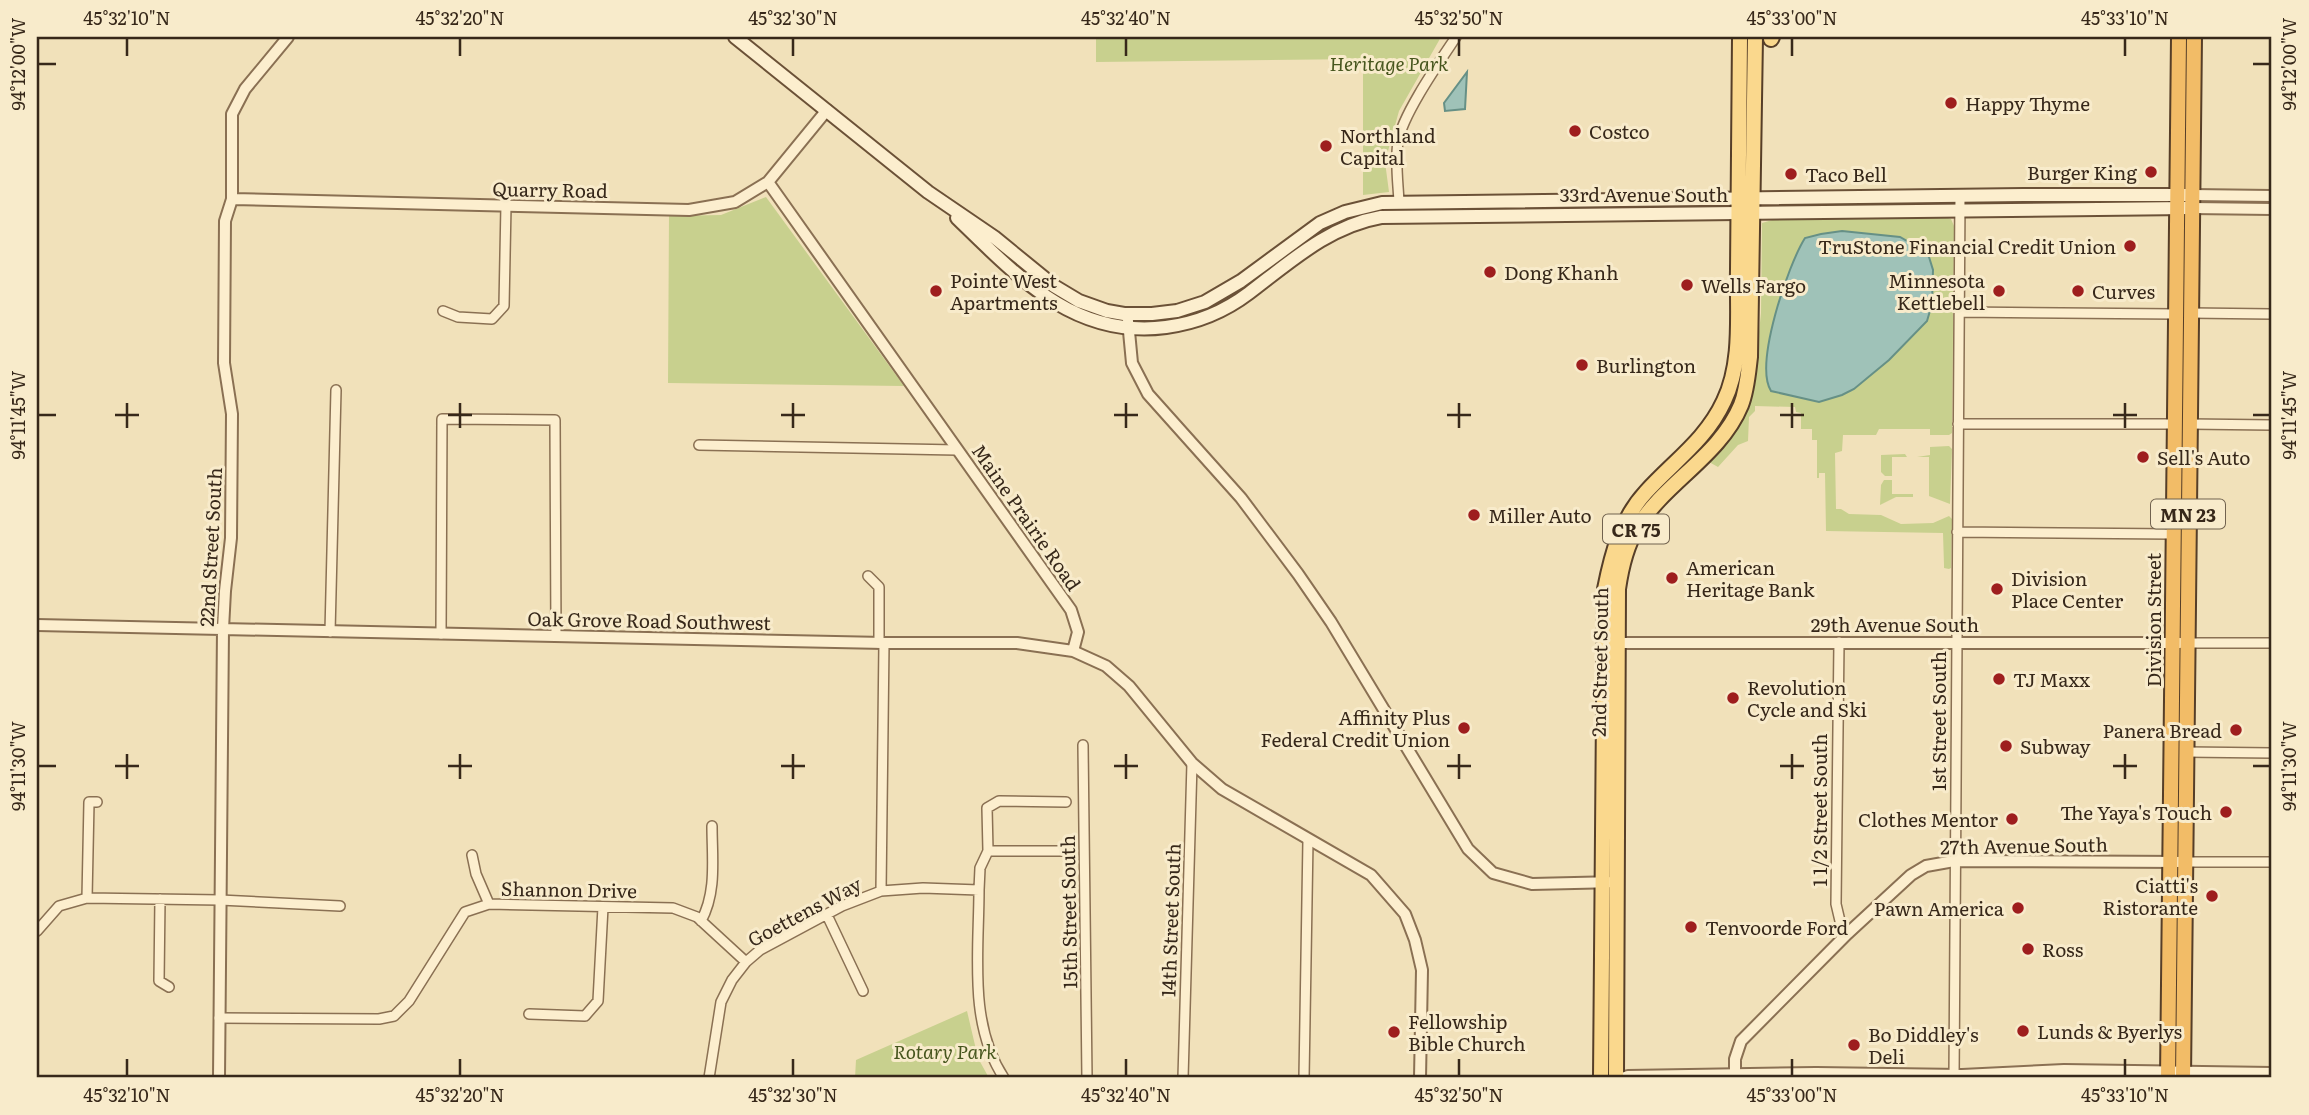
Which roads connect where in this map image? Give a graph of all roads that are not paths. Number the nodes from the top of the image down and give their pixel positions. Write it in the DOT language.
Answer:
graph roads {
  1 [pos="288,37"];
  2 [pos="735,37"];
  3 [pos="1456,37"];
  4 [pos="1740,37"];
  5 [pos="1755,37"];
  6 [pos="2179,37"];
  7 [pos="2194,37"];
  8 [pos="827,110"];
  9 [pos="768,182"];
  10 [pos="2272,196"];
  11 [pos="232,199"];
  12 [pos="1399,202"];
  13 [pos="1960,202"];
  14 [pos="2176,202"];
  15 [pos="2192,202"];
  16 [pos="506,205"];
  17 [pos="1746,205"];
  18 [pos="2272,209"];
  19 [pos="443,311"];
  20 [pos="1959,312"];
  21 [pos="2182,314"];
  22 [pos="2272,314"];
  23 [pos="1128,321"];
  24 [pos="336,390"];
  25 [pos="1958,424"];
  26 [pos="2181,424"];
  27 [pos="2272,425"];
  28 [pos="699,445"];
  29 [pos="957,450"];
  30 [pos="1957,532"];
  31 [pos="2172,534"];
  32 [pos="869,576"];
  33 [pos="37,625"];
  34 [pos="223,629"];
  35 [pos="330,632"];
  36 [pos="441,634"];
  37 [pos="556,636"];
  38 [pos="1839,642"];
  39 [pos="1956,642"];
  40 [pos="881,643"];
  41 [pos="1611,643"];
  42 [pos="2179,643"];
  43 [pos="2272,643"];
  44 [pos="1073,651"];
  45 [pos="1083,745"];
  46 [pos="2186,752"];
  47 [pos="2272,754"];
  48 [pos="1192,763"];
  49 [pos="97,802"];
  50 [pos="1066,802"];
  51 [pos="712,825"];
  52 [pos="1308,840"];
  53 [pos="988,850"];
  54 [pos="1066,851"];
  55 [pos="472,855"];
  56 [pos="1954,861"];
  57 [pos="2177,862"];
  58 [pos="2272,862"];
  59 [pos="1610,882"];
  60 [pos="978,890"];
  61 [pos="881,891"];
  62 [pos="87,898"];
  63 [pos="160,898"];
  64 [pos="220,900"];
  65 [pos="489,904"];
  66 [pos="340,906"];
  67 [pos="603,907"];
  68 [pos="827,915"];
  69 [pos="701,921"];
  70 [pos="37,931"];
  71 [pos="1847,934"];
  72 [pos="746,962"];
  73 [pos="169,988"];
  74 [pos="863,991"];
  75 [pos="528,1014"];
  76 [pos="219,1018"];
  77 [pos="2272,1073"];
  78 [pos="2176,1075"];
  79 [pos="1735,1076"];
  80 [pos="1954,1076"];
  81 [pos="219,1078"];
  82 [pos="709,1078"];
  83 [pos="1004,1078"];
  84 [pos="1087,1078"];
  85 [pos="1183,1078"];
  86 [pos="1304,1078"];
  87 [pos="1420,1078"];
  88 [pos="1601,1078"];
  89 [pos="1616,1078"];
  90 [pos="1623,1078"];
  1 -- 11 [label="street, 22nd Street South"];
  2 -- 8 [label="main road"];
  3 -- 12 [label="street"];
  4 -- 17 [label="main road, 2nd Street South / CR 75"];
  5 -- 17 [label="main road, 2nd Street South / CR 75"];
  6 -- 14 [label="highway, Division Street / MN 23"];
  7 -- 15 [label="highway, Division Street / MN 23"];
  8 -- 9 [label="street, Quarry Road"];
  8 -- 23 [label="main road"];
  9 -- 16 [label="street, Quarry Road"];
  9 -- 29 [label="street, Maine Prairie Road"];
  10 -- 15 [label="street"];
  11 -- 16 [label="street, Quarry Road"];
  11 -- 34 [label="street, 22nd Street South"];
  12 -- 17 [label="main road, 33rd Avenue South"];
  12 -- 23 [label="main road, 33rd Avenue South"];
  13 -- 14 [label="main road, 33rd Avenue South"];
  13 -- 17 [label="main road, 33rd Avenue South"];
  13 -- 20 [label="street, 1st Street South"];
  14 -- 15 [label="main road, 33rd Avenue South"];
  14 -- 21 [label="highway, Division Street / MN 23"];
  15 -- 18 [label="street"];
  15 -- 21 [label="highway, Division Street / MN 23"];
  16 -- 19 [label="street"];
  17 -- 23 [label="main road, 33rd Avenue South"];
  17 -- 41 [label="main road, 2nd Street South / CR 75"];
  20 -- 21 [label="street"];
  20 -- 25 [label="street, 1st Street South"];
  21 -- 22 [label="street"];
  21 -- 26 [label="highway, Division Street / MN 23"];
  23 -- 59 [label="street"];
  24 -- 35 [label="street"];
  25 -- 26 [label="street"];
  25 -- 30 [label="street, 1st Street South"];
  26 -- 27 [label="street"];
  26 -- 31 [label="highway, Division Street / MN 23"];
  26 -- 42 [label="highway, Division Street / MN 23"];
  28 -- 29 [label="street"];
  29 -- 44 [label="street, Maine Prairie Road"];
  30 -- 31 [label="street"];
  30 -- 39 [label="street, 1st Street South"];
  31 -- 42 [label="highway, Division Street / MN 23"];
  32 -- 40 [label="street"];
  33 -- 34 [label="street, Oak Grove Road Southwest"];
  34 -- 35 [label="street, Oak Grove Road Southwest"];
  34 -- 64 [label="street, 22nd Street South"];
  35 -- 36 [label="street, Oak Grove Road Southwest"];
  36 -- 37 [label="street, Oak Grove Road Southwest"];
  36 -- 37 [label="street"];
  37 -- 40 [label="street, Oak Grove Road Southwest"];
  38 -- 39 [label="street, 29th Avenue South"];
  38 -- 41 [label="street, 29th Avenue South"];
  38 -- 71 [label="street, 1 1/2 Street South"];
  39 -- 42 [label="street, 29th Avenue South"];
  39 -- 56 [label="street, 1st Street South"];
  40 -- 44 [label="street, Oak Grove Road Southwest"];
  40 -- 61 [label="street"];
  41 -- 59 [label="main road, 2nd Street South / CR 75"];
  42 -- 43 [label="street"];
  42 -- 46 [label="highway, Division Street / MN 23"];
  42 -- 57 [label="highway, Division Street / MN 23"];
  44 -- 48 [label="street"];
  45 -- 84 [label="street, 15th Street South"];
  46 -- 47 [label="street"];
  46 -- 57 [label="highway, Division Street / MN 23"];
  48 -- 52 [label="street"];
  48 -- 85 [label="street, 14th Street South"];
  49 -- 62 [label="street"];
  50 -- 53 [label="street"];
  51 -- 69 [label="street"];
  52 -- 86 [label="street"];
  52 -- 87 [label="street"];
  53 -- 54 [label="street"];
  53 -- 60 [label="street"];
  55 -- 65 [label="street"];
  56 -- 57 [label="street, 27th Avenue South"];
  56 -- 71 [label="street, 27th Avenue South"];
  56 -- 80 [label="street, 1st Street South"];
  57 -- 58 [label="street"];
  57 -- 78 [label="highway, Division Street / MN 23"];
  59 -- 88 [label="main road, 2nd Street South / CR 75"];
  59 -- 89 [label="main road, 2nd Street South / CR 75"];
  60 -- 61 [label="street, Goettens Way"];
  60 -- 83 [label="street"];
  61 -- 68 [label="street, Goettens Way"];
  62 -- 63 [label="street"];
  62 -- 70 [label="street"];
  63 -- 64 [label="street"];
  63 -- 73 [label="street"];
  64 -- 66 [label="street"];
  64 -- 76 [label="street, 22nd Street South"];
  65 -- 67 [label="street, Shannon Drive"];
  65 -- 76 [label="street, Shannon Drive"];
  67 -- 69 [label="street, Shannon Drive"];
  67 -- 75 [label="street"];
  68 -- 72 [label="street, Goettens Way"];
  68 -- 74 [label="street"];
  69 -- 72 [label="street, Shannon Drive"];
  71 -- 79 [label="street, 27th Avenue South"];
  72 -- 82 [label="street, Goettens Way"];
  76 -- 81 [label="street, 22nd Street South"];
  77 -- 78 [label="street"];
  78 -- 80 [label="street"];
  79 -- 80 [label="street"];
  79 -- 90 [label="street"];
}
